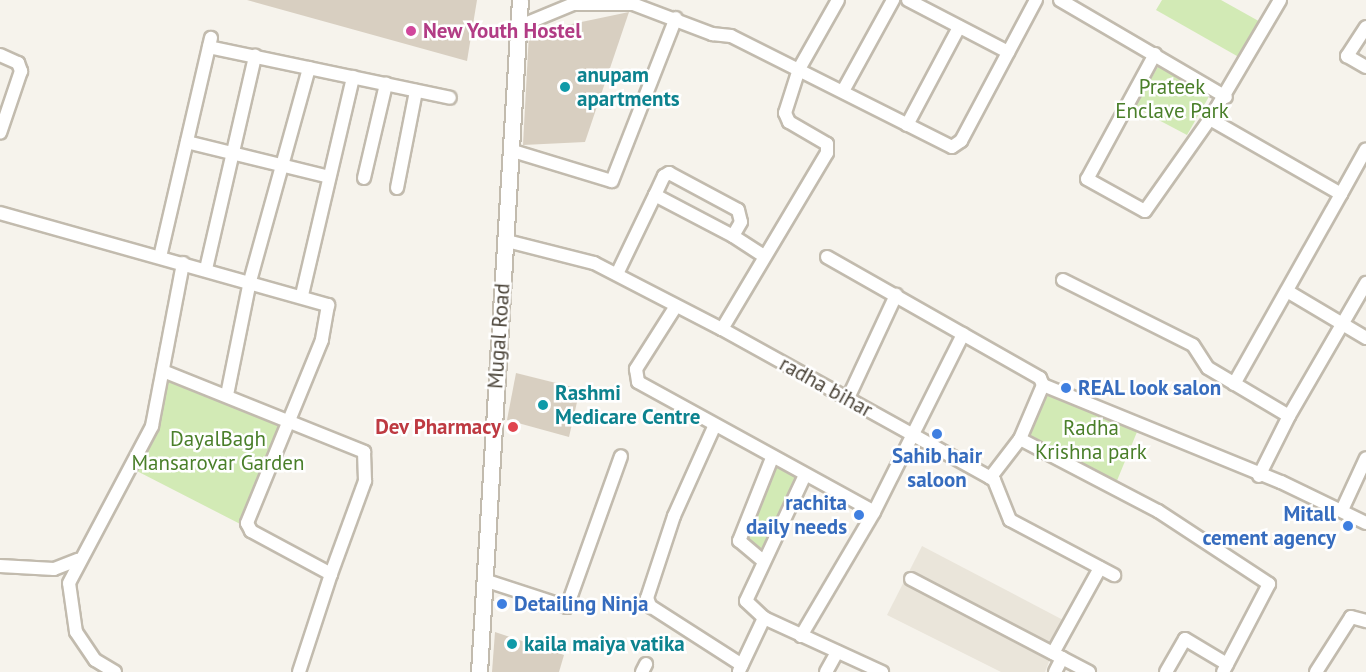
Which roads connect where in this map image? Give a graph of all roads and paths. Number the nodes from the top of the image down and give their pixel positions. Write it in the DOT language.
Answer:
graph roads {
  1 [pos="520,0"];
  2 [pos="838,0"];
  3 [pos="893,0"];
  4 [pos="908,0"];
  5 [pos="1036,0"];
  6 [pos="1060,0"];
  7 [pos="1280,0"];
  8 [pos="634,2"];
  9 [pos="676,18"];
  10 [pos="520,26"];
  11 [pos="959,27"];
  12 [pos="1366,27"];
  13 [pos="1008,52"];
  14 [pos="1155,54"];
  15 [pos="0,55"];
  16 [pos="255,56"];
  17 [pos="1366,67"];
  18 [pos="309,68"];
  19 [pos="799,69"];
  20 [pos="353,77"];
  21 [pos="386,84"];
  22 [pos="416,91"];
  23 [pos="843,91"];
  24 [pos="1226,97"];
  25 [pos="450,98"];
  26 [pos="1210,119"];
  27 [pos="907,124"];
  28 [pos="0,133"];
  29 [pos="187,142"];
  30 [pos="1366,149"];
  31 [pos="513,151"];
  32 [pos="232,153"];
  33 [pos="281,165"];
  34 [pos="329,177"];
  35 [pos="364,178"];
  36 [pos="397,188"];
  37 [pos="1341,194"];
  38 [pos="655,195"];
  39 [pos="0,213"];
  40 [pos="733,236"];
  41 [pos="507,240"];
  42 [pos="160,256"];
  43 [pos="764,256"];
  44 [pos="827,257"];
  45 [pos="183,263"];
  46 [pos="206,269"];
  47 [pos="617,274"];
  48 [pos="1063,280"];
  49 [pos="250,281"];
  50 [pos="1366,283"];
  51 [pos="1287,291"];
  52 [pos="302,295"];
  53 [pos="896,295"];
  54 [pos="676,306"];
  55 [pos="1339,322"];
  56 [pos="722,329"];
  57 [pos="963,334"];
  58 [pos="1366,338"];
  59 [pos="163,371"];
  60 [pos="1234,384"];
  61 [pos="1043,385"];
  62 [pos="227,395"];
  63 [pos="848,398"];
  64 [pos="1289,416"];
  65 [pos="290,419"];
  66 [pos="714,427"];
  67 [pos="912,434"];
  68 [pos="1020,439"];
  69 [pos="621,456"];
  70 [pos="772,458"];
  71 [pos="1366,458"];
  72 [pos="805,476"];
  73 [pos="1259,476"];
  74 [pos="990,478"];
  75 [pos="1342,510"];
  76 [pos="874,512"];
  77 [pos="1366,523"];
  78 [pos="78,560"];
  79 [pos="762,560"];
  80 [pos="0,566"];
  81 [pos="1100,568"];
  82 [pos="331,574"];
  83 [pos="1113,575"];
  84 [pos="911,579"];
  85 [pos="484,580"];
  86 [pos="764,618"];
  87 [pos="1366,621"];
  88 [pos="801,636"];
  89 [pos="837,652"];
  90 [pos="1058,656"];
  91 [pos="740,668"];
  92 [pos="1225,668"];
  93 [pos="115,672"];
  94 [pos="298,672"];
  95 [pos="479,672"];
  96 [pos="826,672"];
  97 [pos="882,672"];
  98 [pos="1055,672"];
  99 [pos="1089,672"];
  100 [pos="1166,672"];
  101 [pos="1316,672"];
  1 -- 10 [label="street, Mugal Road"];
  2 -- 19 [label="street"];
  3 -- 23 [label="street"];
  4 -- 11 [label="street"];
  5 -- 13 [label="street"];
  6 -- 14 [label="street"];
  7 -- 24 [label="street"];
  8 -- 9 [label="street"];
  8 -- 10 [label="street"];
  9 -- 19 [label="street"];
  9 -- 31 [label="street"];
  10 -- 31 [label="street, Mugal Road"];
  11 -- 13 [label="street"];
  11 -- 27 [label="street"];
  12 -- 17 [label="street"];
  13 -- 27 [label="street"];
  14 -- 24 [label="street"];
  14 -- 26 [label="street"];
  15 -- 28 [label="street"];
  16 -- 18 [label="street"];
  16 -- 29 [label="street"];
  16 -- 32 [label="street"];
  18 -- 20 [label="street"];
  18 -- 33 [label="street"];
  19 -- 23 [label="street"];
  19 -- 43 [label="street"];
  20 -- 21 [label="street"];
  20 -- 34 [label="street"];
  21 -- 22 [label="street"];
  21 -- 35 [label="street"];
  22 -- 25 [label="street"];
  22 -- 36 [label="street"];
  23 -- 27 [label="street"];
  24 -- 26 [label="street"];
  26 -- 37 [label="street"];
  29 -- 32 [label="street"];
  29 -- 42 [label="street"];
  30 -- 37 [label="street"];
  31 -- 41 [label="street, Mugal Road"];
  32 -- 33 [label="street"];
  32 -- 46 [label="street"];
  33 -- 34 [label="street"];
  33 -- 49 [label="street"];
  34 -- 52 [label="street"];
  37 -- 51 [label="street"];
  38 -- 40 [label="street"];
  38 -- 40 [label="street"];
  38 -- 47 [label="street"];
  39 -- 42 [label="street"];
  40 -- 43 [label="street"];
  41 -- 47 [label="street, radha bihar"];
  41 -- 85 [label="street, Mugal Road"];
  42 -- 45 [label="street"];
  43 -- 56 [label="street"];
  44 -- 53 [label="street"];
  45 -- 46 [label="street"];
  45 -- 59 [label="street"];
  46 -- 49 [label="street"];
  47 -- 54 [label="street, radha bihar"];
  48 -- 60 [label="street"];
  49 -- 52 [label="street"];
  49 -- 62 [label="street"];
  50 -- 55 [label="street"];
  51 -- 55 [label="street"];
  51 -- 60 [label="street"];
  52 -- 65 [label="street"];
  53 -- 57 [label="street"];
  53 -- 63 [label="street"];
  54 -- 56 [label="street, radha bihar"];
  54 -- 66 [label="street"];
  55 -- 58 [label="street"];
  55 -- 64 [label="street"];
  56 -- 63 [label="street, radha bihar"];
  57 -- 61 [label="street"];
  57 -- 67 [label="street"];
  59 -- 62 [label="street"];
  59 -- 78 [label="street"];
  60 -- 64 [label="street"];
  61 -- 68 [label="street"];
  61 -- 73 [label="street"];
  62 -- 65 [label="street"];
  63 -- 67 [label="street, radha bihar"];
  64 -- 73 [label="street"];
  65 -- 82 [label="street"];
  65 -- 82 [label="street"];
  66 -- 70 [label="street"];
  66 -- 91 [label="street"];
  67 -- 74 [label="street, radha bihar"];
  67 -- 76 [label="street"];
  68 -- 74 [label="street"];
  68 -- 92 [label="street"];
  69 -- 85 [label="street"];
  70 -- 72 [label="street"];
  70 -- 79 [label="street"];
  71 -- 75 [label="street"];
  72 -- 76 [label="street"];
  72 -- 79 [label="street"];
  73 -- 75 [label="street"];
  74 -- 81 [label="street"];
  75 -- 77 [label="street"];
  76 -- 88 [label="street"];
  78 -- 80 [label="street"];
  78 -- 93 [label="street"];
  79 -- 86 [label="street"];
  81 -- 83 [label="street"];
  81 -- 90 [label="street"];
  82 -- 94 [label="street"];
  84 -- 90 [label="street"];
  85 -- 95 [label="street, Mugal Road"];
  86 -- 88 [label="street"];
  86 -- 91 [label="street"];
  87 -- 101 [label="street"];
  88 -- 89 [label="street"];
  89 -- 96 [label="street"];
  89 -- 97 [label="street"];
  90 -- 98 [label="street"];
  90 -- 99 [label="street"];
  92 -- 100 [label="street"];
}
